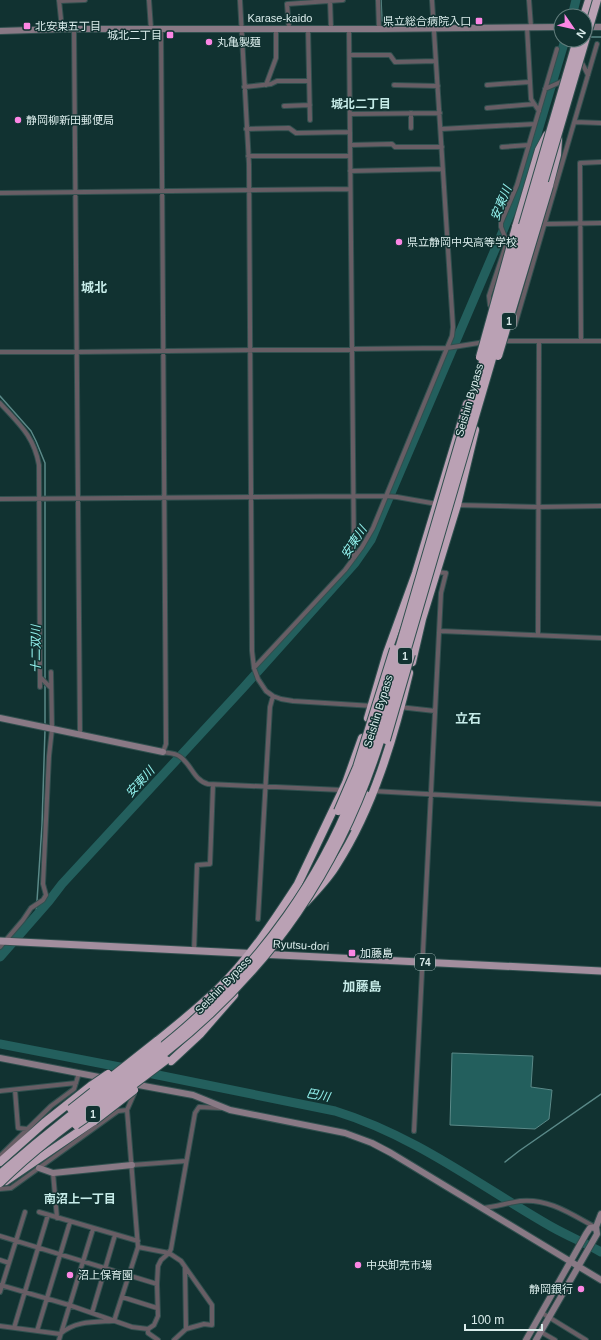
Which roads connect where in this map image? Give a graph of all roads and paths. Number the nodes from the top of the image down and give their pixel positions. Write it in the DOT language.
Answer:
graph roads {
  1 [pos="85,0"];
  2 [pos="149,0"];
  3 [pos="240,0"];
  4 [pos="330,0"];
  5 [pos="343,0"];
  6 [pos="378,0"];
  7 [pos="432,0"];
  8 [pos="529,0"];
  9 [pos="597,0"];
  10 [pos="59,1"];
  11 [pos="593,11"];
  12 [pos="529,27"];
  13 [pos="553,27"];
  14 [pos="241,28"];
  15 [pos="276,28"];
  16 [pos="289,28"];
  17 [pos="308,28"];
  18 [pos="331,28"];
  19 [pos="349,28"];
  20 [pos="434,28"];
  21 [pos="62,29"];
  22 [pos="74,29"];
  23 [pos="151,29"];
  24 [pos="161,29"];
  25 [pos="379,29"];
  26 [pos="0,31"];
  27 [pos="597,44"];
  28 [pos="575,48"];
  29 [pos="575,48"];
  30 [pos="584,48"];
  31 [pos="557,49"];
  32 [pos="350,55"];
  33 [pos="436,61"];
  34 [pos="582,61"];
  35 [pos="592,62"];
  36 [pos="588,75"];
  37 [pos="565,79"];
  38 [pos="310,81"];
  39 [pos="529,82"];
  40 [pos="266,85"];
  41 [pos="394,85"];
  42 [pos="487,85"];
  43 [pos="438,86"];
  44 [pos="244,88"];
  45 [pos="545,89"];
  46 [pos="534,104"];
  47 [pos="310,105"];
  48 [pos="284,106"];
  49 [pos="487,108"];
  50 [pos="539,111"];
  51 [pos="440,113"];
  52 [pos="350,114"];
  53 [pos="411,114"];
  54 [pos="310,120"];
  55 [pos="575,122"];
  56 [pos="601,123"];
  57 [pos="535,124"];
  58 [pos="411,128"];
  59 [pos="246,129"];
  60 [pos="441,129"];
  61 [pos="550,130"];
  62 [pos="350,132"];
  63 [pos="559,134"];
  64 [pos="350,145"];
  65 [pos="529,145"];
  66 [pos="442,147"];
  67 [pos="502,147"];
  68 [pos="248,156"];
  69 [pos="350,156"];
  70 [pos="601,162"];
  71 [pos="443,169"];
  72 [pos="350,171"];
  73 [pos="350,189"];
  74 [pos="249,190"];
  75 [pos="162,191"];
  76 [pos="76,192"];
  77 [pos="0,193"];
  78 [pos="580,223"];
  79 [pos="601,223"];
  80 [pos="545,224"];
  81 [pos="523,296"];
  82 [pos="511,298"];
  83 [pos="496,314"];
  84 [pos="515,325"];
  85 [pos="487,341"];
  86 [pos="499,341"];
  87 [pos="539,341"];
  88 [pos="581,341"];
  89 [pos="601,341"];
  90 [pos="352,348"];
  91 [pos="447,348"];
  92 [pos="250,350"];
  93 [pos="163,351"];
  94 [pos="0,352"];
  95 [pos="77,352"];
  96 [pos="0,403"];
  97 [pos="469,413"];
  98 [pos="464,455"];
  99 [pos="353,496"];
  100 [pos="386,496"];
  101 [pos="164,497"];
  102 [pos="252,497"];
  103 [pos="40,498"];
  104 [pos="0,499"];
  105 [pos="79,499"];
  106 [pos="436,504"];
  107 [pos="457,505"];
  108 [pos="601,506"];
  109 [pos="538,507"];
  110 [pos="428,551"];
  111 [pos="354,558"];
  112 [pos="436,572"];
  113 [pos="421,604"];
  114 [pos="440,631"];
  115 [pos="538,635"];
  116 [pos="601,638"];
  117 [pos="254,668"];
  118 [pos="50,672"];
  119 [pos="40,677"];
  120 [pos="40,687"];
  121 [pos="51,688"];
  122 [pos="273,696"];
  123 [pos="372,706"];
  124 [pos="400,707"];
  125 [pos="435,711"];
  126 [pos="0,718"];
  127 [pos="48,728"];
  128 [pos="80,735"];
  129 [pos="163,752"];
  130 [pos="213,785"];
  131 [pos="266,787"];
  132 [pos="342,790"];
  133 [pos="373,791"];
  134 [pos="431,794"];
  135 [pos="601,804"];
  136 [pos="296,888"];
  137 [pos="307,901"];
  138 [pos="258,919"];
  139 [pos="3,943"];
  140 [pos="194,951"];
  141 [pos="249,954"];
  142 [pos="269,955"];
  143 [pos="423,962"];
  144 [pos="601,971"];
  145 [pos="157,1041"];
  146 [pos="0,1058"];
  147 [pos="168,1060"];
  148 [pos="79,1073"];
  149 [pos="76,1083"];
  150 [pos="140,1086"];
  151 [pos="15,1090"];
  152 [pos="0,1091"];
  153 [pos="127,1110"];
  154 [pos="230,1110"];
  155 [pos="28,1129"];
  156 [pos="414,1131"];
  157 [pos="0,1156"];
  158 [pos="186,1161"];
  159 [pos="0,1162"];
  160 [pos="19,1165"];
  161 [pos="132,1165"];
  162 [pos="39,1168"];
  163 [pos="53,1173"];
  164 [pos="0,1174"];
  165 [pos="0,1184"];
  166 [pos="0,1189"];
  167 [pos="481,1208"];
  168 [pos="25,1212"];
  169 [pos="39,1212"];
  170 [pos="601,1214"];
  171 [pos="48,1215"];
  172 [pos="58,1218"];
  173 [pos="70,1222"];
  174 [pos="598,1228"];
  175 [pos="93,1229"];
  176 [pos="115,1235"];
  177 [pos="0,1236"];
  178 [pos="16,1241"];
  179 [pos="138,1241"];
  180 [pos="138,1247"];
  181 [pos="38,1248"];
  182 [pos="169,1253"];
  183 [pos="60,1255"];
  184 [pos="0,1260"];
  185 [pos="83,1262"];
  186 [pos="571,1262"];
  187 [pos="9,1263"];
  188 [pos="184,1266"];
  189 [pos="578,1266"];
  190 [pos="106,1268"];
  191 [pos="129,1276"];
  192 [pos="601,1280"];
  193 [pos="157,1284"];
  194 [pos="1,1285"];
  195 [pos="0,1292"];
  196 [pos="25,1292"];
  197 [pos="122,1297"];
  198 [pos="47,1299"];
  199 [pos="69,1305"];
  200 [pos="158,1308"];
  201 [pos="92,1313"];
  202 [pos="542,1313"];
  203 [pos="549,1318"];
  204 [pos="114,1321"];
  205 [pos="0,1326"];
  206 [pos="14,1328"];
  207 [pos="148,1329"];
  208 [pos="186,1329"];
  209 [pos="37,1331"];
  210 [pos="541,1332"];
  211 [pos="60,1334"];
  212 [pos="59,1340"];
  213 [pos="158,1340"];
  214 [pos="174,1340"];
  215 [pos="526,1340"];
  216 [pos="536,1340"];
  217 [pos="555,1340"];
  218 [pos="586,1340"];
  1 -- 10 [label="street"];
  2 -- 23 [label="street"];
  3 -- 14 [label="street"];
  4 -- 5 [label="street"];
  4 -- 16 [label="street"];
  4 -- 18 [label="street"];
  6 -- 25 [label="street"];
  7 -- 20 [label="street"];
  8 -- 12 [label="street"];
  9 -- 11 [label="highway, 1"];
  9 -- 98 [label="highway, Seishin Bypass / 1, bridge"];
  10 -- 21 [label="street"];
  12 -- 13 [label="street, Karase-kaido"];
  12 -- 20 [label="street, Karase-kaido"];
  12 -- 39 [label="street"];
  14 -- 15 [label="street, Karase-kaido"];
  14 -- 24 [label="street, Karase-kaido"];
  14 -- 44 [label="street"];
  15 -- 16 [label="street, Karase-kaido"];
  15 -- 40 [label="street"];
  16 -- 17 [label="street, Karase-kaido"];
  17 -- 18 [label="street, Karase-kaido"];
  17 -- 38 [label="street"];
  18 -- 19 [label="street, Karase-kaido"];
  19 -- 25 [label="street, Karase-kaido"];
  19 -- 32 [label="street"];
  20 -- 25 [label="street, Karase-kaido"];
  20 -- 33 [label="street"];
  21 -- 22 [label="street, Karase-kaido"];
  21 -- 26 [label="street, Karase-kaido"];
  22 -- 23 [label="street, Karase-kaido"];
  22 -- 76 [label="street"];
  23 -- 24 [label="street, Karase-kaido"];
  24 -- 75 [label="street"];
  27 -- 35 [label="street"];
  28 -- 37 [label="highway, 1"];
  29 -- 97 [label="highway, Seishin Bypass / 1, bridge"];
  30 -- 34 [label="highway, 1"];
  31 -- 45 [label="street"];
  32 -- 33 [label="street"];
  32 -- 52 [label="street"];
  33 -- 43 [label="street"];
  34 -- 35 [label="street"];
  34 -- 36 [label="street"];
  34 -- 63 [label="highway, 1"];
  35 -- 36 [label="street"];
  36 -- 55 [label="street"];
  37 -- 45 [label="street"];
  37 -- 61 [label="highway, 1"];
  38 -- 40 [label="street"];
  38 -- 47 [label="street"];
  39 -- 42 [label="street"];
  39 -- 46 [label="street"];
  40 -- 44 [label="street"];
  41 -- 43 [label="street"];
  43 -- 51 [label="street"];
  44 -- 59 [label="street"];
  45 -- 50 [label="street"];
  46 -- 49 [label="street"];
  46 -- 50 [label="street"];
  47 -- 48 [label="street"];
  47 -- 54 [label="street"];
  50 -- 57 [label="street"];
  51 -- 53 [label="street"];
  51 -- 60 [label="street"];
  52 -- 53 [label="street"];
  52 -- 62 [label="street"];
  53 -- 58 [label="street"];
  55 -- 56 [label="street"];
  55 -- 80 [label="street"];
  57 -- 60 [label="street"];
  57 -- 65 [label="street"];
  59 -- 62 [label="street"];
  59 -- 68 [label="street"];
  60 -- 66 [label="street"];
  61 -- 83 [label="highway, 1"];
  61 -- 97 [label="highway, 1, bridge"];
  62 -- 64 [label="street"];
  63 -- 82 [label="highway, 1"];
  63 -- 98 [label="highway, 1, bridge"];
  64 -- 66 [label="street"];
  64 -- 69 [label="street"];
  65 -- 67 [label="street"];
  65 -- 83 [label="street"];
  66 -- 71 [label="street"];
  68 -- 69 [label="street"];
  68 -- 74 [label="street"];
  69 -- 72 [label="street"];
  70 -- 78 [label="street"];
  71 -- 72 [label="street"];
  71 -- 91 [label="street"];
  72 -- 73 [label="street"];
  73 -- 74 [label="street"];
  73 -- 90 [label="street"];
  74 -- 75 [label="street"];
  74 -- 92 [label="street"];
  75 -- 76 [label="street"];
  75 -- 93 [label="street"];
  76 -- 77 [label="street"];
  76 -- 95 [label="street"];
  78 -- 79 [label="street"];
  78 -- 80 [label="street"];
  78 -- 88 [label="street"];
  80 -- 81 [label="street"];
  81 -- 82 [label="street"];
  81 -- 84 [label="street"];
  82 -- 86 [label="highway, 1"];
  83 -- 85 [label="highway, 1"];
  85 -- 86 [label="street"];
  85 -- 91 [label="street"];
  85 -- 106 [label="highway, 1"];
  86 -- 87 [label="street"];
  86 -- 107 [label="highway, 1"];
  87 -- 88 [label="street"];
  87 -- 109 [label="street"];
  88 -- 89 [label="street"];
  90 -- 91 [label="street"];
  90 -- 92 [label="street"];
  90 -- 99 [label="street"];
  91 -- 100 [label="street"];
  92 -- 93 [label="street"];
  92 -- 102 [label="street"];
  93 -- 95 [label="street"];
  93 -- 101 [label="street"];
  94 -- 95 [label="street"];
  95 -- 105 [label="street"];
  96 -- 103 [label="street"];
  97 -- 110 [label="highway, Seishin Bypass / 1, bridge"];
  98 -- 113 [label="highway, Seishin Bypass / 1, bridge"];
  99 -- 100 [label="street"];
  99 -- 102 [label="street"];
  99 -- 111 [label="street"];
  100 -- 106 [label="street"];
  100 -- 111 [label="street"];
  101 -- 102 [label="street"];
  101 -- 105 [label="street"];
  101 -- 129 [label="street"];
  102 -- 117 [label="street"];
  103 -- 104 [label="street"];
  103 -- 105 [label="street"];
  103 -- 119 [label="street"];
  105 -- 128 [label="street"];
  106 -- 107 [label="street"];
  106 -- 123 [label="highway, 1"];
  107 -- 109 [label="street"];
  107 -- 112 [label="highway, 1"];
  108 -- 109 [label="street"];
  109 -- 115 [label="street"];
  110 -- 136 [label="highway, 1, bridge"];
  110 -- 164 [label="highway, Seishin Bypass / 1, bridge"];
  111 -- 117 [label="street"];
  112 -- 114 [label="street"];
  112 -- 124 [label="highway, 1"];
  113 -- 137 [label="highway, 1, bridge"];
  113 -- 160 [label="highway, Seishin Bypass / 1, bridge"];
  114 -- 115 [label="street"];
  114 -- 125 [label="street"];
  115 -- 116 [label="street"];
  117 -- 122 [label="street"];
  118 -- 121 [label="street"];
  119 -- 120 [label="street"];
  119 -- 121 [label="street"];
  121 -- 127 [label="street"];
  122 -- 123 [label="street"];
  122 -- 131 [label="street"];
  123 -- 124 [label="street"];
  123 -- 132 [label="highway, 1"];
  124 -- 125 [label="street"];
  124 -- 133 [label="highway, 1"];
  125 -- 134 [label="street"];
  126 -- 127 [label="street"];
  127 -- 128 [label="street"];
  127 -- 139 [label="street"];
  128 -- 129 [label="street"];
  129 -- 130 [label="street"];
  130 -- 131 [label="street"];
  130 -- 140 [label="street"];
  131 -- 132 [label="street"];
  131 -- 138 [label="street"];
  132 -- 136 [label="highway, 1"];
  133 -- 134 [label="street"];
  133 -- 137 [label="highway, 1"];
  134 -- 135 [label="street"];
  134 -- 143 [label="street"];
  136 -- 141 [label="highway, 1"];
  137 -- 142 [label="highway, 1"];
  139 -- 140 [label="main road, Ryutsu-dori / 74"];
  140 -- 141 [label="main road, Ryutsu-dori / 74"];
  141 -- 142 [label="main road, Ryutsu-dori / 74"];
  141 -- 145 [label="highway, 1"];
  142 -- 143 [label="main road, Ryutsu-dori / 74"];
  142 -- 147 [label="highway, 1"];
  143 -- 144 [label="main road, Ryutsu-dori / 74"];
  143 -- 156 [label="street"];
  145 -- 159 [label="highway, 1, bridge"];
  145 -- 164 [label="highway, bridge"];
  146 -- 148 [label="street"];
  147 -- 160 [label="highway, 1, bridge"];
  147 -- 165 [label="highway, 1, bridge"];
  148 -- 149 [label="street"];
  148 -- 150 [label="street"];
  149 -- 151 [label="street"];
  149 -- 155 [label="street"];
  150 -- 153 [label="street"];
  150 -- 154 [label="street"];
  151 -- 152 [label="street"];
  151 -- 155 [label="street"];
  153 -- 161 [label="street"];
  153 -- 162 [label="street"];
  154 -- 158 [label="street"];
  154 -- 167 [label="street"];
  155 -- 157 [label="street"];
  158 -- 161 [label="street"];
  158 -- 182 [label="street"];
  160 -- 165 [label="highway, Seishin Bypass / 1, bridge"];
  161 -- 163 [label="street"];
  161 -- 179 [label="street"];
  162 -- 163 [label="street"];
  162 -- 166 [label="street"];
  163 -- 172 [label="street"];
  167 -- 174 [label="street"];
  167 -- 186 [label="street"];
  168 -- 178 [label="street"];
  169 -- 171 [label="street"];
  170 -- 174 [label="street"];
  171 -- 172 [label="street"];
  171 -- 181 [label="street"];
  172 -- 173 [label="street"];
  173 -- 175 [label="street"];
  173 -- 183 [label="street"];
  174 -- 186 [label="street"];
  174 -- 189 [label="street"];
  175 -- 176 [label="street"];
  175 -- 185 [label="street"];
  176 -- 179 [label="street"];
  176 -- 190 [label="street"];
  177 -- 178 [label="street"];
  178 -- 181 [label="street"];
  178 -- 187 [label="street"];
  179 -- 180 [label="street"];
  180 -- 182 [label="street"];
  180 -- 191 [label="street"];
  181 -- 183 [label="street"];
  181 -- 196 [label="street"];
  182 -- 188 [label="street"];
  182 -- 193 [label="street"];
  183 -- 185 [label="street"];
  183 -- 198 [label="street"];
  184 -- 187 [label="street"];
  185 -- 190 [label="street"];
  185 -- 199 [label="street"];
  186 -- 189 [label="street"];
  186 -- 202 [label="street"];
  187 -- 194 [label="street"];
  188 -- 208 [label="street"];
  188 -- 208 [label="street"];
  189 -- 192 [label="street"];
  189 -- 203 [label="street"];
  190 -- 191 [label="street"];
  190 -- 201 [label="street"];
  191 -- 193 [label="street"];
  191 -- 197 [label="street"];
  193 -- 200 [label="street"];
  194 -- 195 [label="street"];
  194 -- 196 [label="street"];
  196 -- 198 [label="street"];
  196 -- 206 [label="street"];
  197 -- 200 [label="street"];
  197 -- 204 [label="street"];
  198 -- 199 [label="street"];
  198 -- 209 [label="street"];
  199 -- 201 [label="street"];
  199 -- 211 [label="street"];
  200 -- 207 [label="street"];
  201 -- 204 [label="street"];
  202 -- 203 [label="street"];
  202 -- 215 [label="street"];
  203 -- 210 [label="street"];
  203 -- 218 [label="street"];
  204 -- 207 [label="street"];
  204 -- 211 [label="street"];
  205 -- 206 [label="street"];
  206 -- 209 [label="street"];
  207 -- 213 [label="street"];
  208 -- 214 [label="street"];
  209 -- 211 [label="street"];
  210 -- 216 [label="street"];
  210 -- 217 [label="street"];
  211 -- 212 [label="street"];
}
